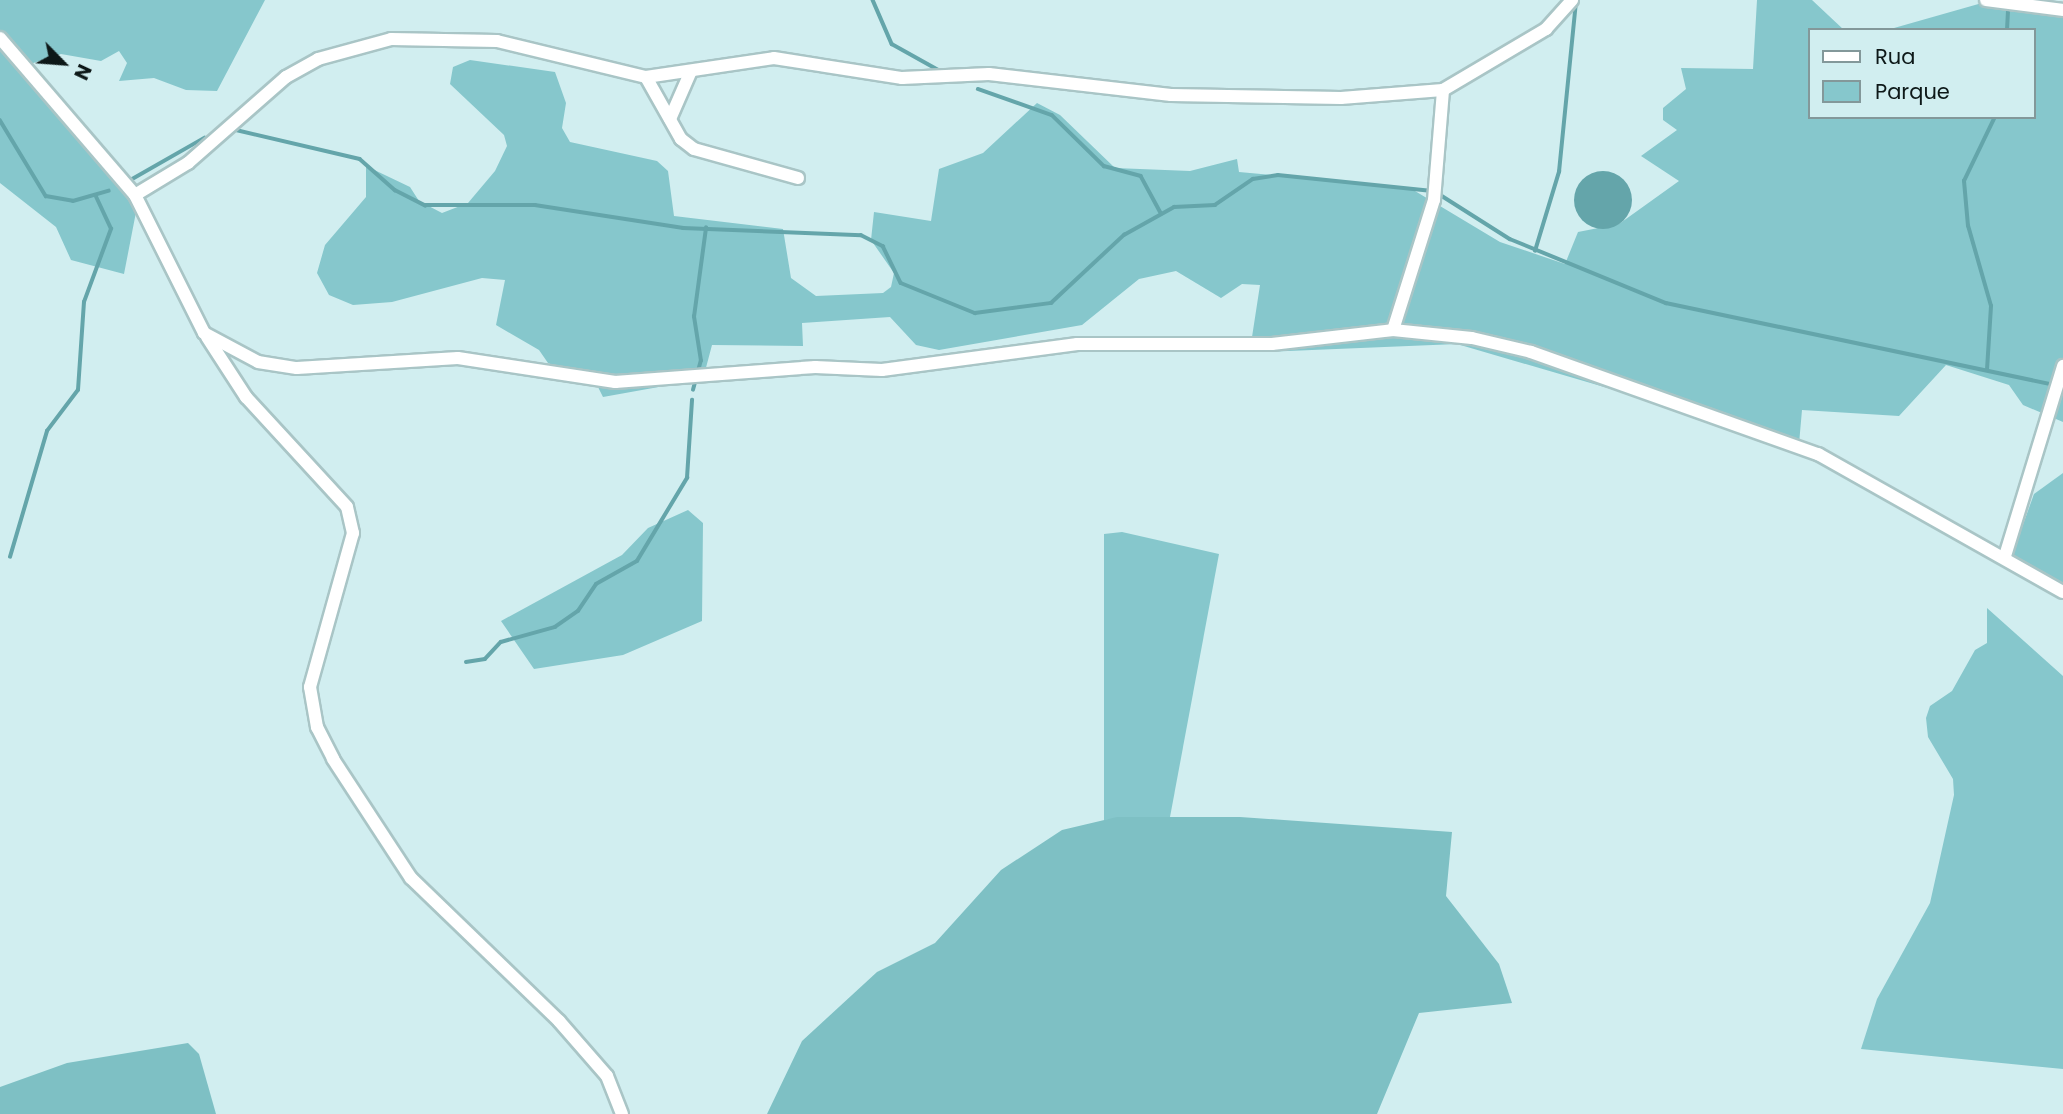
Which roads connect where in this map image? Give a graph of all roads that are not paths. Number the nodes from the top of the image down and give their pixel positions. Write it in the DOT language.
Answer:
graph roads {
  1 [pos="1572,0"];
  2 [pos="1986,0"];
  3 [pos="2063,10"];
  4 [pos="0,38"];
  5 [pos="691,71"];
  6 [pos="646,77"];
  7 [pos="1443,90"];
  8 [pos="670,119"];
  9 [pos="799,178"];
  10 [pos="135,194"];
  11 [pos="1393,330"];
  12 [pos="204,333"];
  13 [pos="2063,366"];
  14 [pos="2005,556"];
  15 [pos="2063,592"];
  16 [pos="622,1114"];
  1 -- 7 [label="street"];
  2 -- 3 [label="street"];
  4 -- 10 [label="street"];
  5 -- 6 [label="street"];
  5 -- 7 [label="street"];
  5 -- 8 [label="street"];
  6 -- 8 [label="street"];
  6 -- 10 [label="street"];
  7 -- 11 [label="street"];
  8 -- 9 [label="street"];
  10 -- 12 [label="street"];
  11 -- 12 [label="street"];
  11 -- 14 [label="street"];
  12 -- 16 [label="street"];
  13 -- 14 [label="street"];
  14 -- 15 [label="street"];
}
